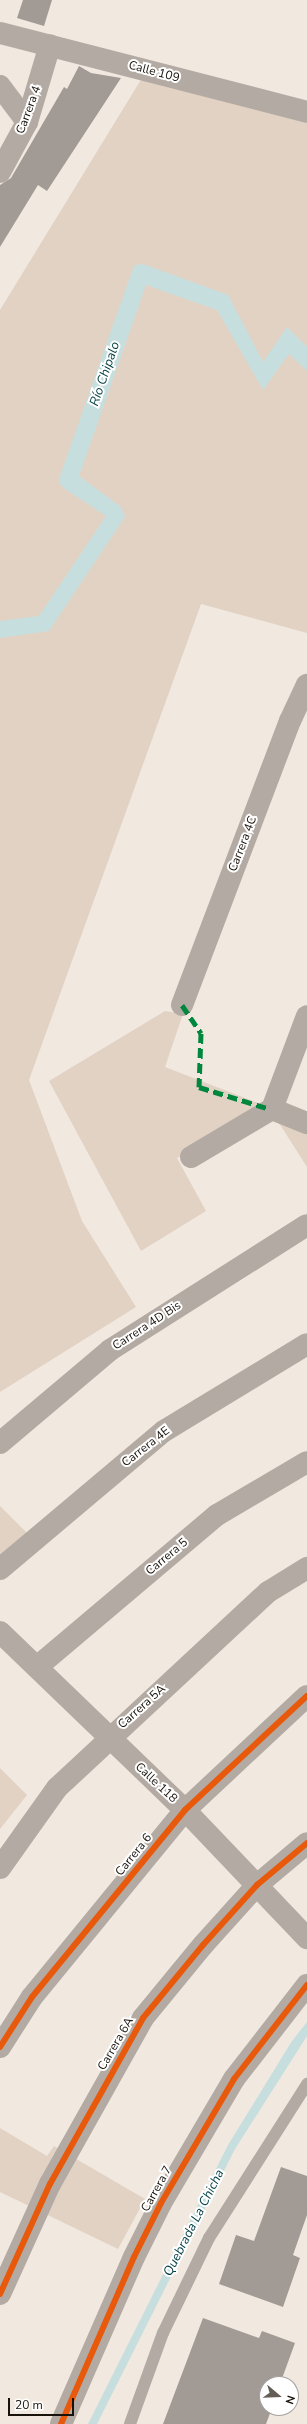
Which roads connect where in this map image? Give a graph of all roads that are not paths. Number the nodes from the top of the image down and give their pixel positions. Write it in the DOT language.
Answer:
graph roads {
  1 [pos="0,33"];
  2 [pos="50,45"];
  3 [pos="0,86"];
  4 [pos="307,112"];
  5 [pos="27,122"];
  6 [pos="0,172"];
  7 [pos="307,685"];
  8 [pos="182,1005"];
  9 [pos="307,1016"];
  10 [pos="272,1110"];
  11 [pos="307,1123"];
  12 [pos="191,1157"];
  13 [pos="307,1225"];
  14 [pos="307,1344"];
  15 [pos="0,1443"];
  16 [pos="307,1462"];
  17 [pos="307,1568"];
  18 [pos="0,1569"];
  19 [pos="0,1632"];
  20 [pos="37,1667"];
  21 [pos="307,1696"];
  22 [pos="108,1738"];
  23 [pos="185,1810"];
  24 [pos="307,1843"];
  25 [pos="0,1868"];
  26 [pos="257,1885"];
  27 [pos="307,1938"];
  28 [pos="307,1985"];
  29 [pos="0,2047"];
  30 [pos="307,2084"];
  31 [pos="0,2294"];
  32 [pos="61,2424"];
  33 [pos="130,2424"];
  1 -- 2 [label="street, Calle 109"];
  2 -- 4 [label="street, Calle 109"];
  2 -- 5 [label="street, Carrera 4"];
  3 -- 5 [label="street"];
  5 -- 6 [label="street, Carrera 4"];
  7 -- 8 [label="street, Carrera 4C"];
  9 -- 10 [label="street"];
  10 -- 11 [label="street"];
  10 -- 12 [label="street"];
  13 -- 15 [label="street, Carrera 4D Bis"];
  14 -- 18 [label="street, Carrera 4E"];
  16 -- 20 [label="street, Carrera 5"];
  17 -- 22 [label="street, Carrera 5A"];
  19 -- 20 [label="street, Calle 118"];
  20 -- 22 [label="street, Calle 118"];
  21 -- 23 [label="street, Carrera 6"];
  22 -- 23 [label="street, Calle 118"];
  22 -- 25 [label="street, Carrera 5A"];
  23 -- 26 [label="street, Calle 118"];
  23 -- 29 [label="street, Carrera 6"];
  24 -- 26 [label="street, Carrera 6A"];
  26 -- 27 [label="street, Calle 118"];
  26 -- 31 [label="street, Carrera 6A"];
  28 -- 32 [label="street, Carrera 7"];
  30 -- 33 [label="lane"];
}
